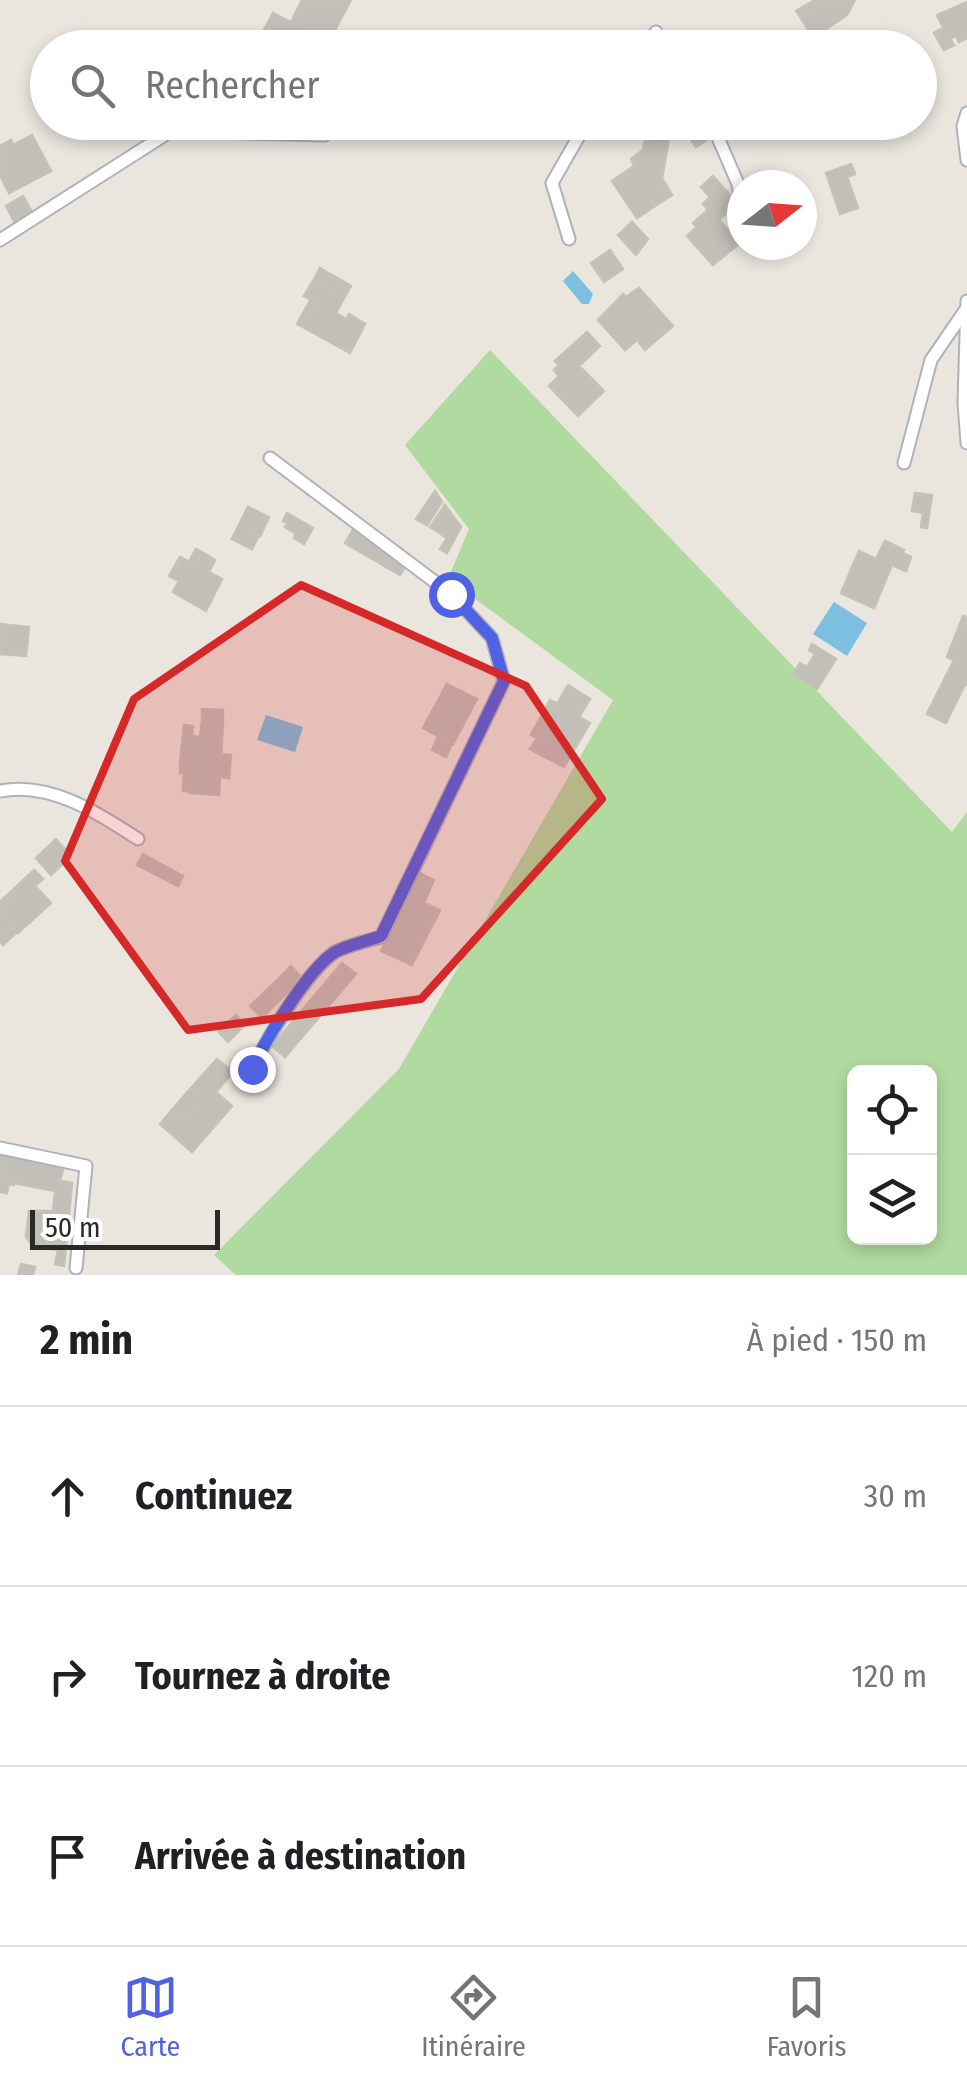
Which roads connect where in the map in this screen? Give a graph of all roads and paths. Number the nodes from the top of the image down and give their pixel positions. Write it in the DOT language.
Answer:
graph roads {
  1 [pos="967,113"];
  2 [pos="159,140"];
  3 [pos="577,140"];
  4 [pos="719,140"];
  5 [pos="967,160"];
  6 [pos="732,170"];
  7 [pos="570,239"];
  8 [pos="0,240"];
  9 [pos="966,305"];
  10 [pos="967,444"];
  11 [pos="270,458"];
  12 [pos="904,463"];
  13 [pos="0,791"];
  14 [pos="138,838"];
  15 [pos="252,1069"];
  16 [pos="0,1148"];
  17 [pos="76,1268"];
  1 -- 5 [label="lane"];
  2 -- 8 [label="lane"];
  3 -- 7 [label="lane"];
  4 -- 6 [label="lane"];
  9 -- 10 [label="lane"];
  9 -- 12 [label="lane"];
  11 -- 15 [label="lane"];
  13 -- 14 [label="lane"];
  16 -- 17 [label="lane"];
}
